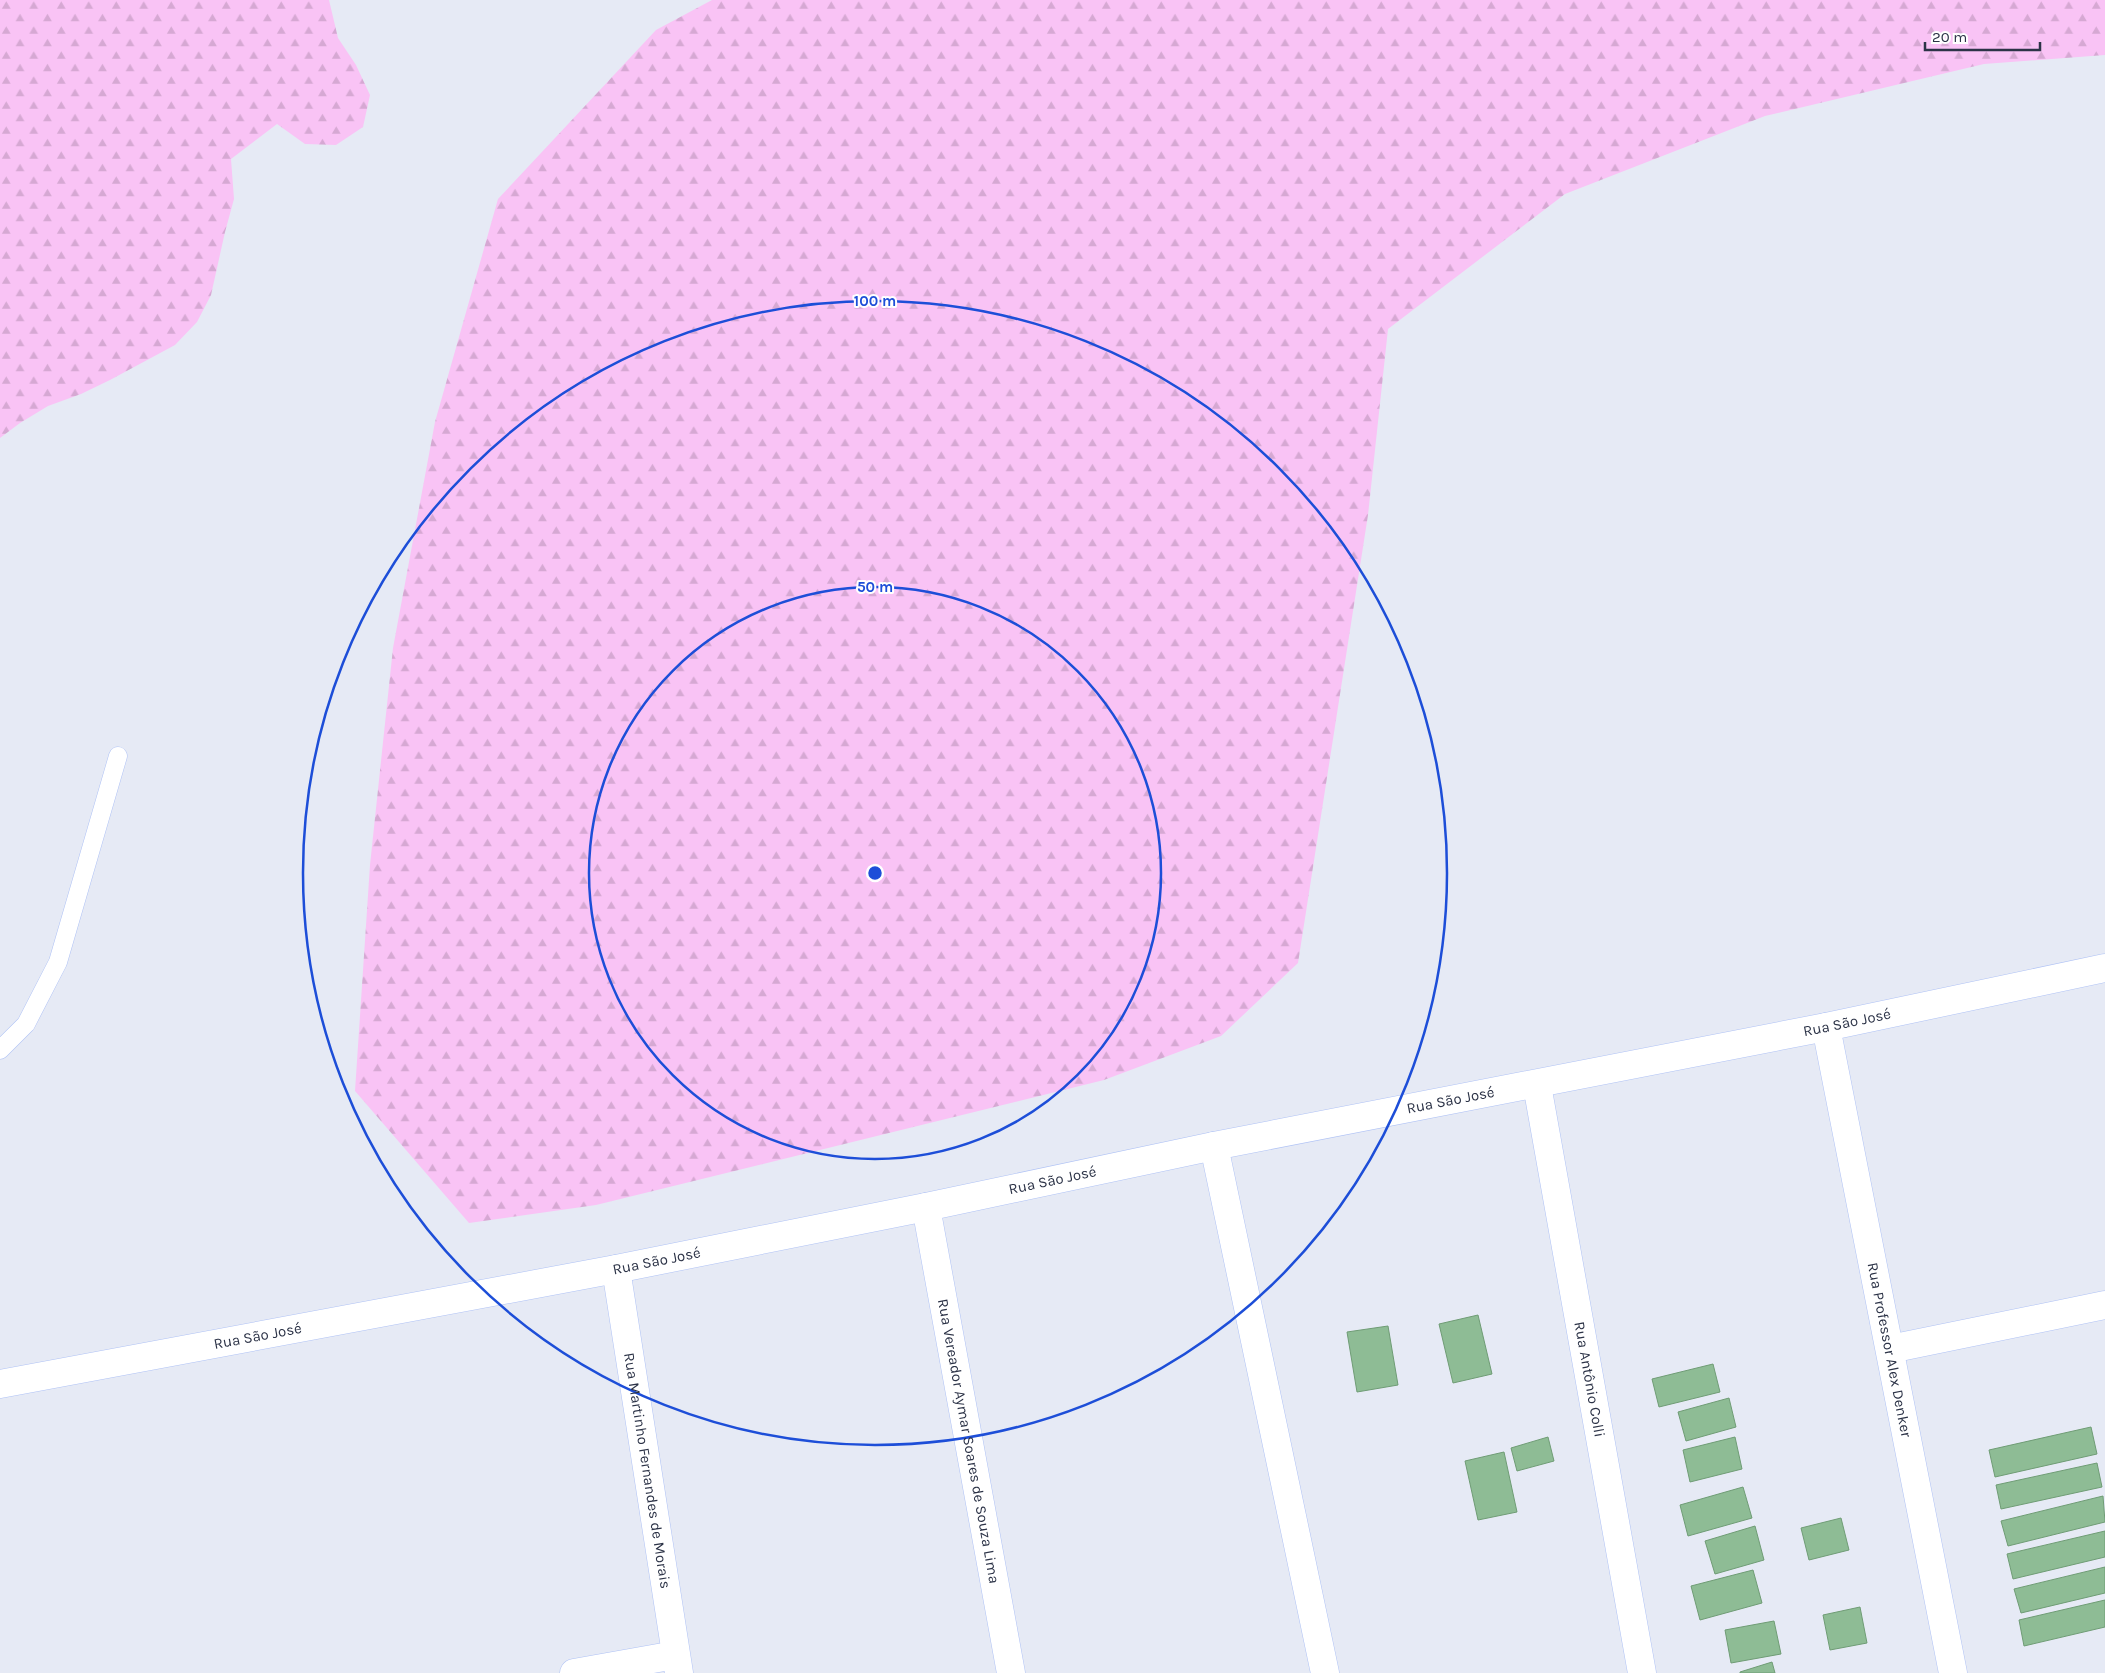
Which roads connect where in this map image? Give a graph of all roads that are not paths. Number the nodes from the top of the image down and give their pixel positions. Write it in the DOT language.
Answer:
graph roads {
  1 [pos="118,756"];
  2 [pos="2105,968"];
  3 [pos="1826,1027"];
  4 [pos="0,1050"];
  5 [pos="1537,1085"];
  6 [pos="1214,1146"];
  7 [pos="926,1207"];
  8 [pos="616,1269"];
  9 [pos="2105,1305"];
  10 [pos="1890,1350"];
  11 [pos="0,1384"];
  12 [pos="677,1664"];
  13 [pos="574,1673"];
  14 [pos="1011,1673"];
  15 [pos="1325,1673"];
  16 [pos="1642,1673"];
  17 [pos="1953,1673"];
  1 -- 4 [label="lane"];
  2 -- 3 [label="street, Rua São José"];
  3 -- 5 [label="street, Rua São José"];
  3 -- 10 [label="street, Rua Professor Alex Denker"];
  5 -- 6 [label="street, Rua São José"];
  5 -- 16 [label="street, Rua Antônio Colli"];
  6 -- 7 [label="street, Rua São José"];
  6 -- 15 [label="street"];
  7 -- 8 [label="street, Rua São José"];
  7 -- 14 [label="street, Rua Vereador Aymar Soares de Souza Lima"];
  8 -- 11 [label="street, Rua São José"];
  8 -- 12 [label="street, Rua Martinho Fernandes de Morais"];
  9 -- 10 [label="street"];
  10 -- 17 [label="street, Rua Professor Alex Denker"];
  12 -- 13 [label="street"];
}
